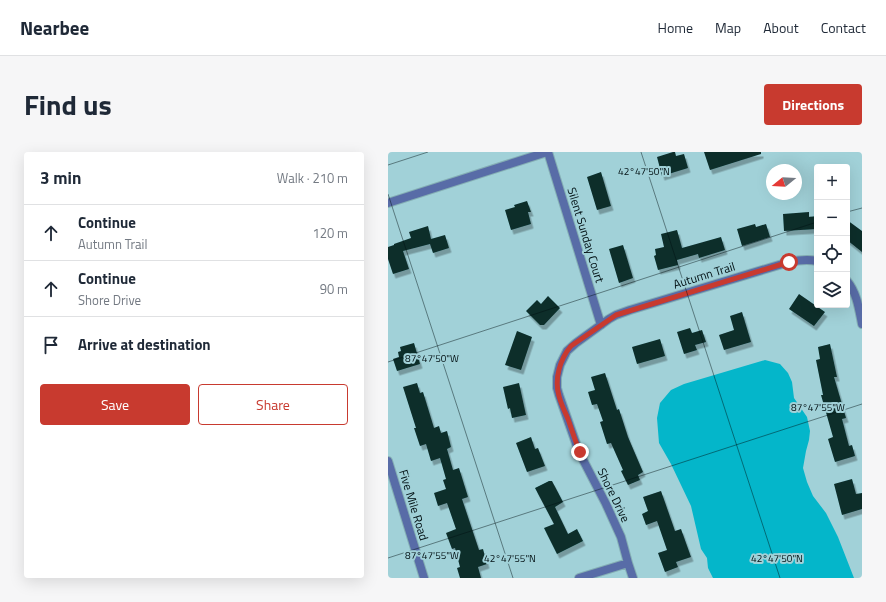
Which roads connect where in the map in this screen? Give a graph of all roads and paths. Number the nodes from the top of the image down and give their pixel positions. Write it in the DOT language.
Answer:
graph roads {
  1 [pos="548,152"];
  2 [pos="388,203"];
  3 [pos="814,261"];
  4 [pos="850,284"];
  5 [pos="862,324"];
  6 [pos="601,325"];
  7 [pos="388,462"];
  8 [pos="628,563"];
  9 [pos="424,578"];
  10 [pos="579,578"];
  11 [pos="633,578"];
  1 -- 2 [label="street"];
  1 -- 6 [label="street, Silent Sunday Court"];
  3 -- 6 [label="street, Autumn Trail"];
  4 -- 5 [label="street"];
  6 -- 8 [label="street, Shore Drive"];
  7 -- 9 [label="street, Five Mile Road"];
  8 -- 10 [label="street"];
  8 -- 11 [label="street, Shore Drive"];
}
